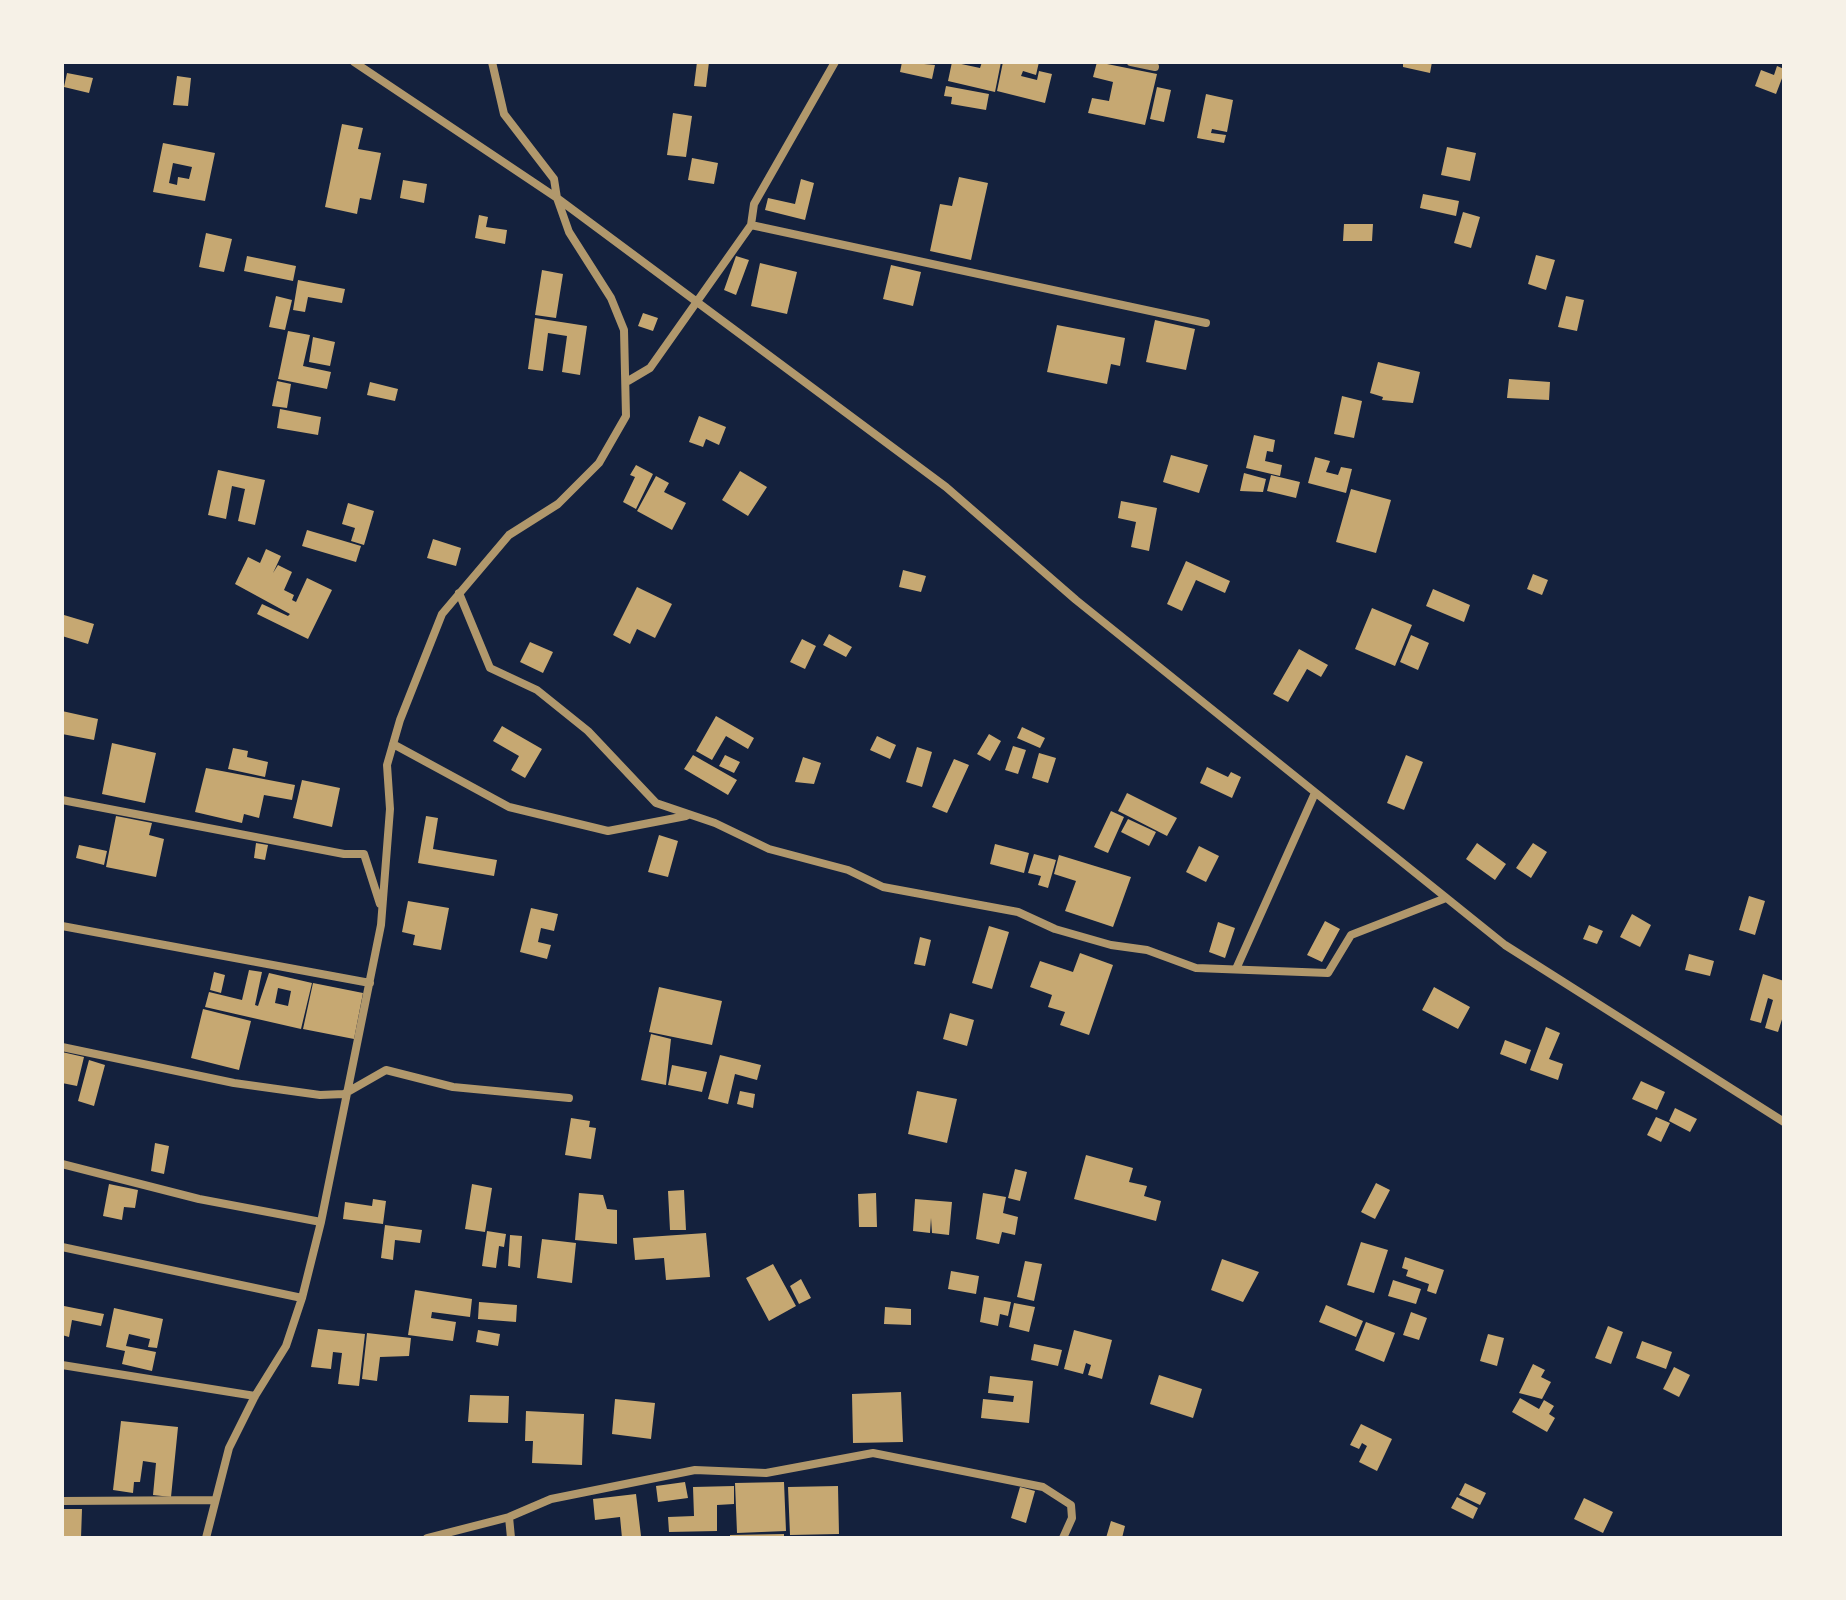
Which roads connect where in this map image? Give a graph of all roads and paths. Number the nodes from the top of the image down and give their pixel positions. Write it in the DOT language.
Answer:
graph roads {
  1 [pos="354,62"];
  2 [pos="492,62"];
  3 [pos="835,62"];
  4 [pos="1131,62"];
  5 [pos="1155,67"];
  6 [pos="557,198"];
  7 [pos="751,225"];
  8 [pos="696,299"];
  9 [pos="1206,323"];
  10 [pos="628,381"];
  11 [pos="459,593"];
  12 [pos="393,744"];
  13 [pos="1315,793"];
  14 [pos="62,800"];
  15 [pos="687,816"];
  16 [pos="1446,898"];
  17 [pos="382,909"];
  18 [pos="62,926"];
  19 [pos="1236,969"];
  20 [pos="370,983"];
  21 [pos="62,1047"];
  22 [pos="344,1094"];
  23 [pos="569,1098"];
  24 [pos="1784,1122"];
  25 [pos="62,1164"];
  26 [pos="321,1222"];
  27 [pos="62,1247"];
  28 [pos="302,1298"];
  29 [pos="62,1365"];
  30 [pos="255,1396"];
  31 [pos="214,1500"];
  32 [pos="62,1501"];
  33 [pos="509,1517"];
  34 [pos="206,1538"];
  35 [pos="427,1538"];
  36 [pos="511,1538"];
  37 [pos="1063,1538"];
  1 -- 6 [label="street"];
  2 -- 6 [label="street"];
  3 -- 7 [label="street"];
  4 -- 5 [label="street"];
  6 -- 8 [label="street"];
  6 -- 10 [label="street"];
  7 -- 8 [label="street"];
  7 -- 9 [label="street"];
  8 -- 10 [label="street"];
  8 -- 13 [label="street"];
  10 -- 11 [label="street"];
  11 -- 12 [label="street"];
  11 -- 15 [label="street"];
  12 -- 15 [label="street"];
  12 -- 17 [label="street"];
  13 -- 16 [label="street"];
  13 -- 19 [label="street"];
  14 -- 17 [label="street"];
  15 -- 19 [label="street"];
  16 -- 19 [label="street"];
  16 -- 24 [label="street"];
  17 -- 20 [label="street"];
  18 -- 20 [label="street"];
  20 -- 22 [label="street"];
  21 -- 22 [label="street"];
  22 -- 23 [label="street"];
  22 -- 26 [label="street"];
  25 -- 26 [label="street"];
  26 -- 28 [label="street"];
  27 -- 28 [label="street"];
  28 -- 30 [label="street"];
  29 -- 30 [label="street"];
  30 -- 31 [label="street"];
  31 -- 32 [label="street"];
  31 -- 34 [label="street"];
  33 -- 35 [label="street"];
  33 -- 36 [label="street"];
  33 -- 37 [label="street"];
}
